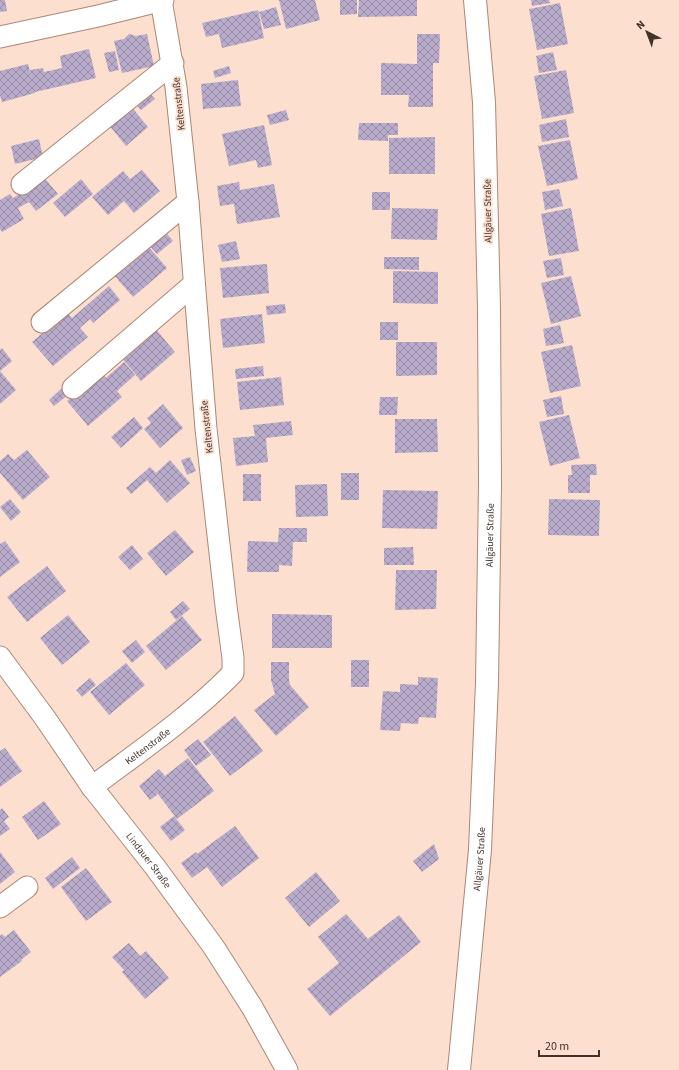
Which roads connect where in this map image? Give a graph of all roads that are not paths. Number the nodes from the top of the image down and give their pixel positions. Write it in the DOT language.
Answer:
graph roads {
  1 [pos="162,0"];
  2 [pos="475,0"];
  3 [pos="0,37"];
  4 [pos="173,63"];
  5 [pos="22,184"];
  6 [pos="188,202"];
  7 [pos="194,284"];
  8 [pos="42,322"];
  9 [pos="73,388"];
  10 [pos="0,657"];
  11 [pos="92,787"];
  12 [pos="27,887"];
  13 [pos="0,907"];
  14 [pos="287,1070"];
  15 [pos="459,1070"];
  1 -- 3 [label="street"];
  1 -- 4 [label="street, Keltenstraße"];
  2 -- 15 [label="main road, Allgäuer Straße"];
  4 -- 5 [label="street"];
  4 -- 6 [label="street, Keltenstraße"];
  6 -- 7 [label="street, Keltenstraße"];
  6 -- 8 [label="street"];
  7 -- 9 [label="street"];
  7 -- 11 [label="street, Keltenstraße"];
  10 -- 11 [label="street, Lindauer Straße"];
  11 -- 14 [label="street, Lindauer Straße"];
  12 -- 13 [label="street"];
}
